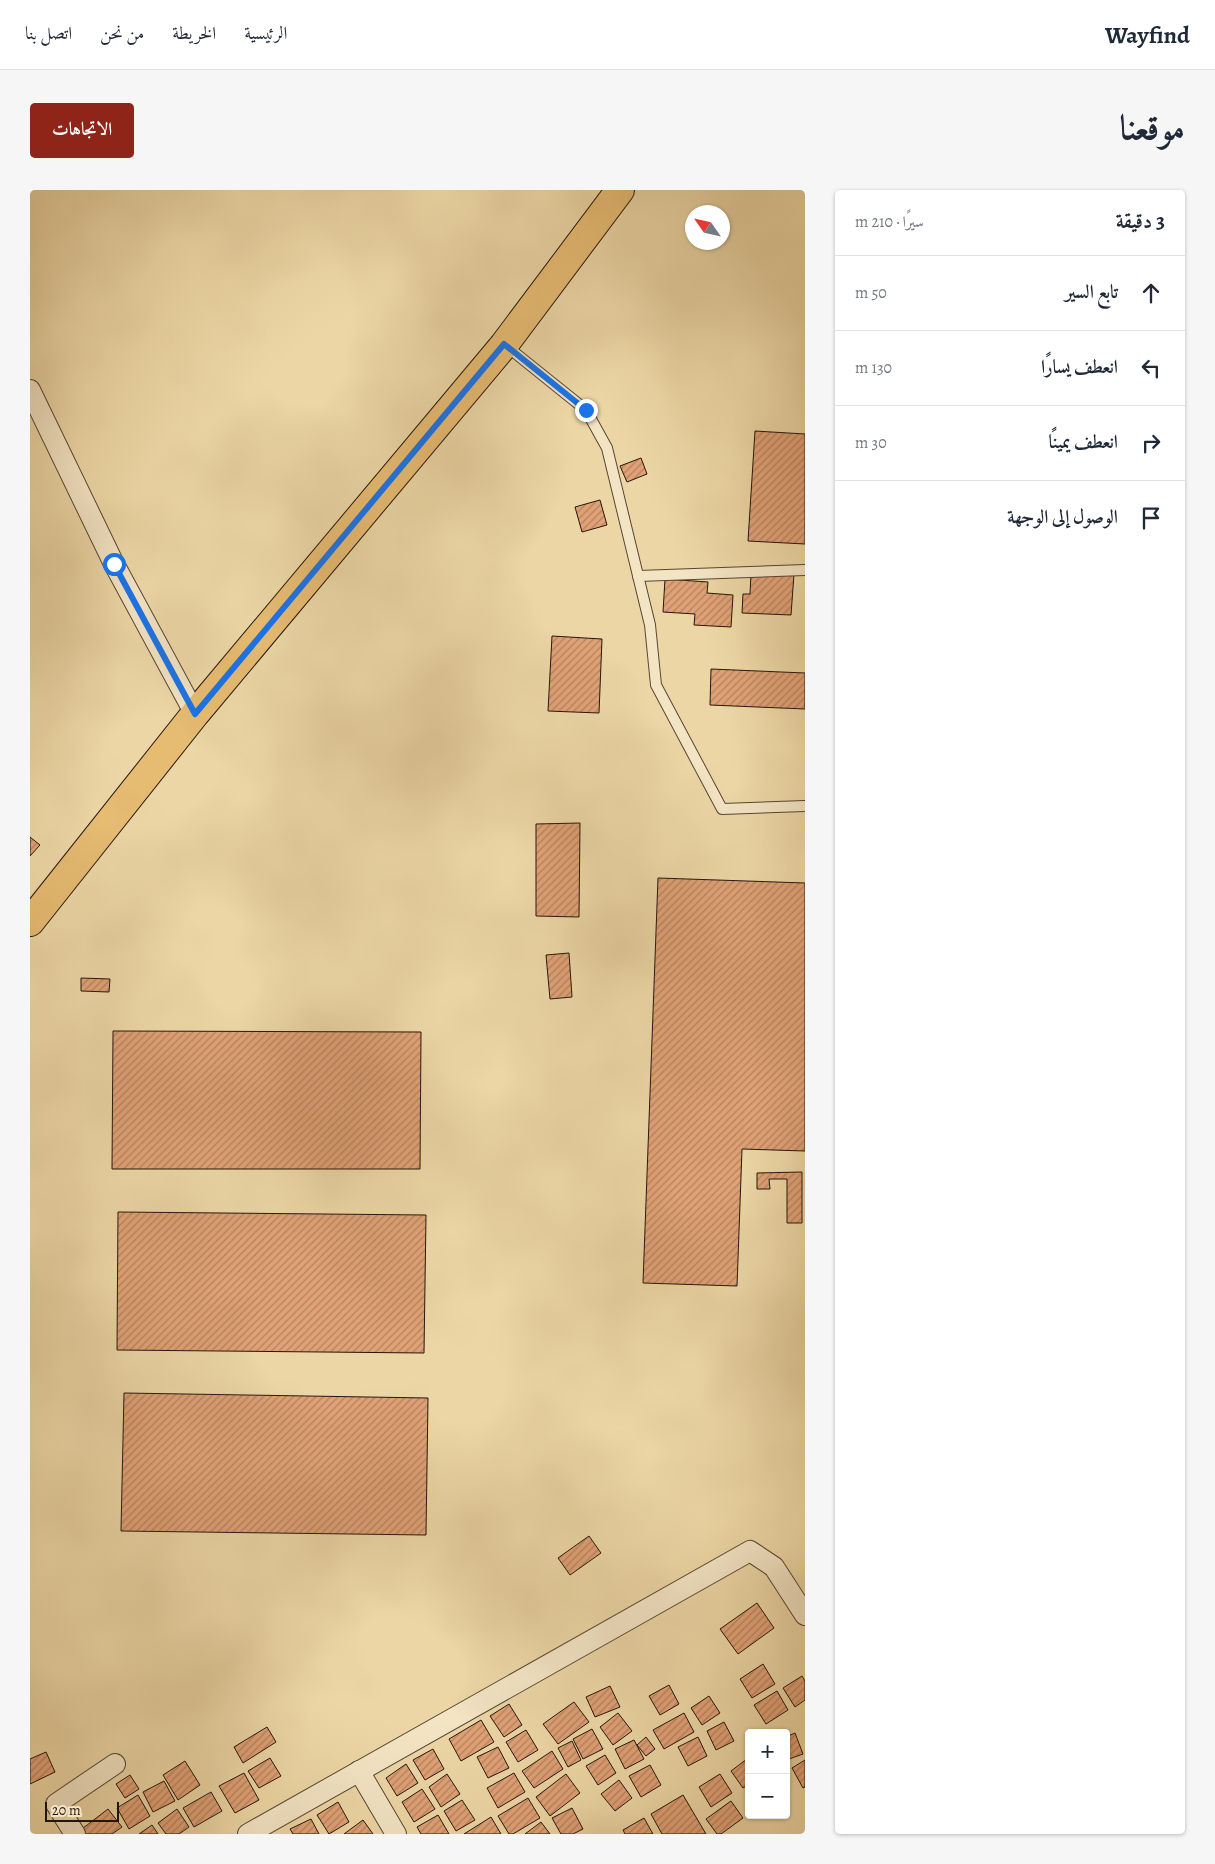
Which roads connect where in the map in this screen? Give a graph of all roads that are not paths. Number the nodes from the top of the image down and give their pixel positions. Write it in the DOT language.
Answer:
graph roads {
  1 [pos="620,190"];
  2 [pos="504,344"];
  3 [pos="30,390"];
  4 [pos="805,570"];
  5 [pos="638,576"];
  6 [pos="195,714"];
  7 [pos="805,806"];
  8 [pos="30,922"];
  9 [pos="805,1615"];
  10 [pos="115,1764"];
  11 [pos="360,1771"];
  12 [pos="75,1834"];
  13 [pos="248,1834"];
  14 [pos="396,1834"];
  1 -- 2 [label="main road"];
  2 -- 5 [label="lane"];
  2 -- 6 [label="main road"];
  3 -- 6 [label="street"];
  4 -- 5 [label="lane"];
  5 -- 7 [label="lane"];
  6 -- 8 [label="main road"];
  9 -- 11 [label="street"];
  10 -- 12 [label="street"];
  11 -- 13 [label="street"];
  11 -- 14 [label="street"];
}
